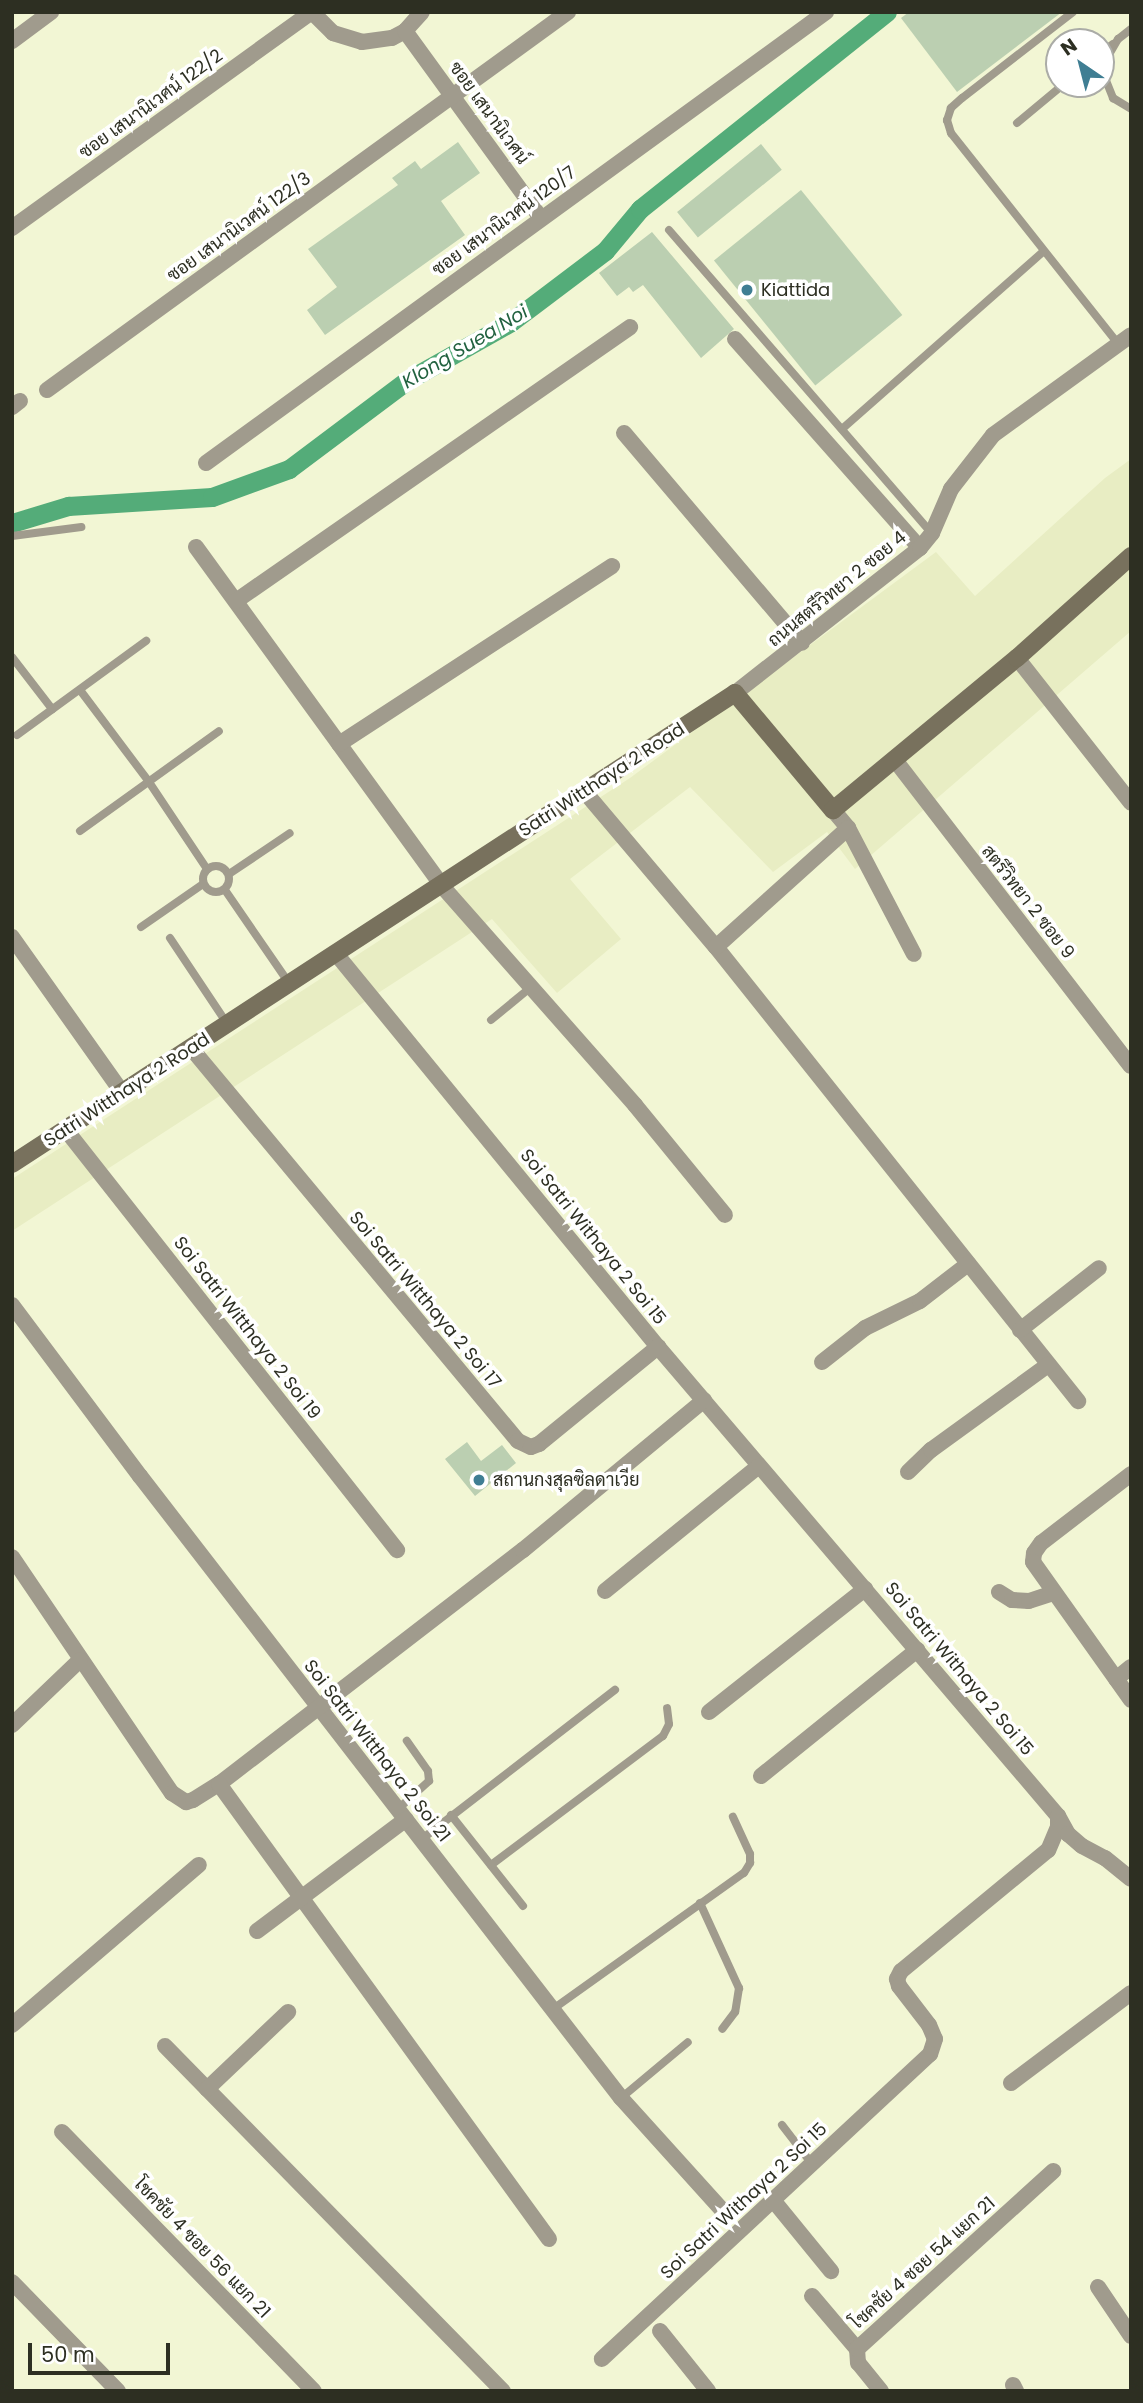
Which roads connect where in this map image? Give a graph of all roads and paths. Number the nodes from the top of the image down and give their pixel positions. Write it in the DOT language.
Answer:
graph roads {
  1 [pos="51,12"];
  2 [pos="312,12"];
  3 [pos="422,12"];
  4 [pos="568,12"];
  5 [pos="826,12"];
  6 [pos="1073,12"];
  7 [pos="1131,29"];
  8 [pos="405,31"];
  9 [pos="1118,39"];
  10 [pos="12,41"];
  11 [pos="1115,41"];
  12 [pos="453,96"];
  13 [pos="1047,98"];
  14 [pos="1131,109"];
  15 [pos="1017,123"];
  16 [pos="541,218"];
  17 [pos="12,228"];
  18 [pos="669,230"];
  19 [pos="1043,252"];
  20 [pos="630,327"];
  21 [pos="735,339"];
  22 [pos="1124,339"];
  23 [pos="47,390"];
  24 [pos="842,429"];
  25 [pos="624,433"];
  26 [pos="206,463"];
  27 [pos="80,527"];
  28 [pos="932,533"];
  29 [pos="12,536"];
  30 [pos="196,547"];
  31 [pos="920,548"];
  32 [pos="1131,556"];
  33 [pos="612,566"];
  34 [pos="236,601"];
  35 [pos="146,641"];
  36 [pos="802,643"];
  37 [pos="12,657"];
  38 [pos="1017,658"];
  39 [pos="80,690"];
  40 [pos="735,693"];
  41 [pos="52,709"];
  42 [pos="219,731"];
  43 [pos="17,735"];
  44 [pos="339,744"];
  45 [pos="895,760"];
  46 [pos="149,782"];
  47 [pos="584,791"];
  48 [pos="1131,803"];
  49 [pos="833,810"];
  50 [pos="848,828"];
  51 [pos="80,831"];
  52 [pos="290,833"];
  53 [pos="207,869"];
  54 [pos="229,874"];
  55 [pos="203,884"];
  56 [pos="442,886"];
  57 [pos="225,890"];
  58 [pos="141,927"];
  59 [pos="12,937"];
  60 [pos="170,937"];
  61 [pos="716,947"];
  62 [pos="914,954"];
  63 [pos="337,955"];
  64 [pos="290,984"];
  65 [pos="530,988"];
  66 [pos="491,1020"];
  67 [pos="228,1025"];
  68 [pos="191,1048"];
  69 [pos="1131,1066"];
  70 [pos="123,1094"];
  71 [pos="65,1130"];
  72 [pos="12,1164"];
  73 [pos="725,1215"];
  74 [pos="968,1264"];
  75 [pos="1099,1268"];
  76 [pos="12,1305"];
  77 [pos="1020,1330"];
  78 [pos="658,1347"];
  79 [pos="822,1362"];
  80 [pos="1048,1365"];
  81 [pos="704,1400"];
  82 [pos="1078,1401"];
  83 [pos="760,1466"];
  84 [pos="908,1472"];
  85 [pos="1131,1474"];
  86 [pos="397,1550"];
  87 [pos="12,1557"];
  88 [pos="865,1589"];
  89 [pos="605,1591"];
  90 [pos="999,1592"];
  91 [pos="1054,1592"];
  92 [pos="917,1650"];
  93 [pos="80,1660"];
  94 [pos="1131,1667"];
  95 [pos="1116,1679"];
  96 [pos="615,1690"];
  97 [pos="1131,1700"];
  98 [pos="667,1708"];
  99 [pos="319,1709"];
  100 [pos="709,1712"];
  101 [pos="12,1725"];
  102 [pos="407,1741"];
  103 [pos="761,1776"];
  104 [pos="219,1784"];
  105 [pos="402,1814"];
  106 [pos="451,1815"];
  107 [pos="1058,1816"];
  108 [pos="733,1817"];
  109 [pos="422,1839"];
  110 [pos="199,1865"];
  111 [pos="491,1865"];
  112 [pos="1131,1879"];
  113 [pos="301,1898"];
  114 [pos="701,1903"];
  115 [pos="523,1906"];
  116 [pos="257,1931"];
  117 [pos="1131,1993"];
  118 [pos="553,2009"];
  119 [pos="288,2012"];
  120 [pos="12,2025"];
  121 [pos="722,2029"];
  122 [pos="688,2042"];
  123 [pos="165,2046"];
  124 [pos="1011,2083"];
  125 [pos="207,2089"];
  126 [pos="621,2098"];
  127 [pos="782,2125"];
  128 [pos="62,2132"];
  129 [pos="812,2164"];
  130 [pos="1053,2171"];
  131 [pos="774,2200"];
  132 [pos="724,2212"];
  133 [pos="549,2239"];
  134 [pos="831,2271"];
  135 [pos="12,2282"];
  136 [pos="1098,2287"];
  137 [pos="812,2296"];
  138 [pos="660,2331"];
  139 [pos="1131,2336"];
  140 [pos="857,2349"];
  141 [pos="602,2359"];
  142 [pos="118,2391"];
  143 [pos="314,2391"];
  144 [pos="503,2391"];
  145 [pos="708,2391"];
  146 [pos="881,2391"];
  1 -- 10 [label="street"];
  2 -- 8 [label="street"];
  2 -- 17 [label="street, ซอย เสนานิเวศน์ 122/2"];
  3 -- 8 [label="street"];
  4 -- 12 [label="street, ซอย เสนานิเวศน์ 122/3"];
  5 -- 16 [label="street, ซอย เสนานิเวศน์ 120/7"];
  6 -- 19 [label="lane"];
  7 -- 9 [label="lane"];
  8 -- 12 [label="street, ซอย เสนานิเวศน์"];
  9 -- 11 [label="lane"];
  9 -- 14 [label="lane"];
  12 -- 16 [label="street, ซอย เสนานิเวศน์"];
  12 -- 23 [label="street, ซอย เสนานิเวศน์ 122/3"];
  13 -- 15 [label="lane"];
  16 -- 26 [label="street, ซอย เสนานิเวศน์ 120/7"];
  18 -- 24 [label="lane"];
  19 -- 22 [label="lane"];
  19 -- 24 [label="lane"];
  20 -- 34 [label="street"];
  21 -- 31 [label="street"];
  22 -- 28 [label="street, ถนนสตรีวิทยา 2 ซอย 4"];
  24 -- 28 [label="lane"];
  25 -- 36 [label="street"];
  27 -- 29 [label="lane"];
  28 -- 31 [label="street, ถนนสตรีวิทยา 2 ซอย 4"];
  30 -- 34 [label="street"];
  31 -- 36 [label="street, ถนนสตรีวิทยา 2 ซอย 4"];
  32 -- 38 [label="street"];
  33 -- 44 [label="street"];
  34 -- 44 [label="street"];
  35 -- 39 [label="lane"];
  36 -- 40 [label="street, ถนนสตรีวิทยา 2 ซอย 4"];
  37 -- 41 [label="lane"];
  38 -- 45 [label="street"];
  38 -- 48 [label="street"];
  39 -- 41 [label="lane"];
  39 -- 46 [label="lane"];
  40 -- 47 [label="street, Satri Witthaya 2 Road"];
  40 -- 49 [label="street"];
  41 -- 43 [label="lane"];
  42 -- 46 [label="lane"];
  44 -- 56 [label="street"];
  45 -- 49 [label="street"];
  45 -- 69 [label="street, สตรีวิทยา 2 ซอย 9"];
  46 -- 51 [label="lane"];
  46 -- 53 [label="lane"];
  47 -- 56 [label="street, Satri Witthaya 2 Road"];
  47 -- 61 [label="street"];
  49 -- 50 [label="street"];
  50 -- 61 [label="street"];
  50 -- 62 [label="street"];
  52 -- 54 [label="lane"];
  53 -- 54 [label="lane"];
  53 -- 55 [label="lane"];
  54 -- 57 [label="lane"];
  55 -- 57 [label="lane"];
  55 -- 58 [label="lane"];
  56 -- 63 [label="street, Satri Witthaya 2 Road"];
  56 -- 65 [label="street"];
  57 -- 64 [label="lane"];
  59 -- 70 [label="street"];
  60 -- 67 [label="lane"];
  61 -- 74 [label="street"];
  63 -- 64 [label="street, Satri Witthaya 2 Road"];
  63 -- 78 [label="street, Soi Satri Withaya 2 Soi 15"];
  64 -- 67 [label="street, Satri Witthaya 2 Road"];
  65 -- 66 [label="lane"];
  65 -- 73 [label="street"];
  67 -- 68 [label="street, Satri Witthaya 2 Road"];
  68 -- 70 [label="street, Satri Witthaya 2 Road"];
  68 -- 78 [label="street, Soi Satri Witthaya 2 Soi 17"];
  70 -- 71 [label="street, Satri Witthaya 2 Road"];
  71 -- 72 [label="street, Satri Witthaya 2 Road"];
  71 -- 86 [label="street, Soi Satri Witthaya 2 Soi 19"];
  74 -- 77 [label="street"];
  74 -- 79 [label="street"];
  75 -- 77 [label="street"];
  76 -- 99 [label="street, Soi Satri Witthaya 2 Soi 21"];
  77 -- 80 [label="street"];
  78 -- 81 [label="street, Soi Satri Withaya 2 Soi 15"];
  80 -- 82 [label="street"];
  80 -- 84 [label="street"];
  81 -- 83 [label="street, Soi Satri Withaya 2 Soi 15"];
  81 -- 99 [label="street"];
  83 -- 88 [label="street, Soi Satri Withaya 2 Soi 15"];
  83 -- 89 [label="street"];
  85 -- 91 [label="street"];
  87 -- 93 [label="street"];
  88 -- 92 [label="street, Soi Satri Withaya 2 Soi 15"];
  88 -- 100 [label="street"];
  90 -- 91 [label="street"];
  91 -- 95 [label="street"];
  92 -- 103 [label="street"];
  92 -- 107 [label="street, Soi Satri Withaya 2 Soi 15"];
  93 -- 101 [label="street"];
  93 -- 104 [label="street"];
  94 -- 95 [label="street"];
  95 -- 97 [label="street"];
  96 -- 106 [label="lane"];
  98 -- 111 [label="lane"];
  99 -- 104 [label="street"];
  99 -- 105 [label="street, Soi Satri Witthaya 2 Soi 21"];
  102 -- 105 [label="lane"];
  104 -- 113 [label="street"];
  105 -- 109 [label="street, Soi Satri Witthaya 2 Soi 21"];
  105 -- 113 [label="street"];
  106 -- 109 [label="lane"];
  106 -- 111 [label="lane"];
  107 -- 112 [label="street"];
  107 -- 129 [label="street, Soi Satri Withaya 2 Soi 15"];
  108 -- 114 [label="lane"];
  109 -- 118 [label="street, Soi Satri Witthaya 2 Soi 21"];
  110 -- 120 [label="street"];
  111 -- 115 [label="lane"];
  113 -- 116 [label="street"];
  113 -- 133 [label="street"];
  114 -- 118 [label="lane"];
  114 -- 121 [label="lane"];
  117 -- 124 [label="street"];
  118 -- 126 [label="street, Soi Satri Witthaya 2 Soi 21"];
  119 -- 125 [label="street"];
  122 -- 126 [label="lane"];
  123 -- 125 [label="street"];
  125 -- 144 [label="street"];
  126 -- 132 [label="street, Soi Satri Witthaya 2 Soi 21"];
  127 -- 129 [label="lane"];
  128 -- 143 [label="street, โชคชัย 4 ซอย 56 แยก 21"];
  129 -- 131 [label="street, Soi Satri Withaya 2 Soi 15"];
  130 -- 140 [label="street, โชคชัย 4 ซอย 54 แยก 21"];
  131 -- 134 [label="street"];
  131 -- 141 [label="street, Soi Satri Withaya 2 Soi 15"];
  135 -- 142 [label="street"];
  136 -- 139 [label="street"];
  137 -- 140 [label="street"];
  138 -- 145 [label="street"];
  140 -- 146 [label="street, โชคชัย 4 ซอย 54 แยก 21"];
}
